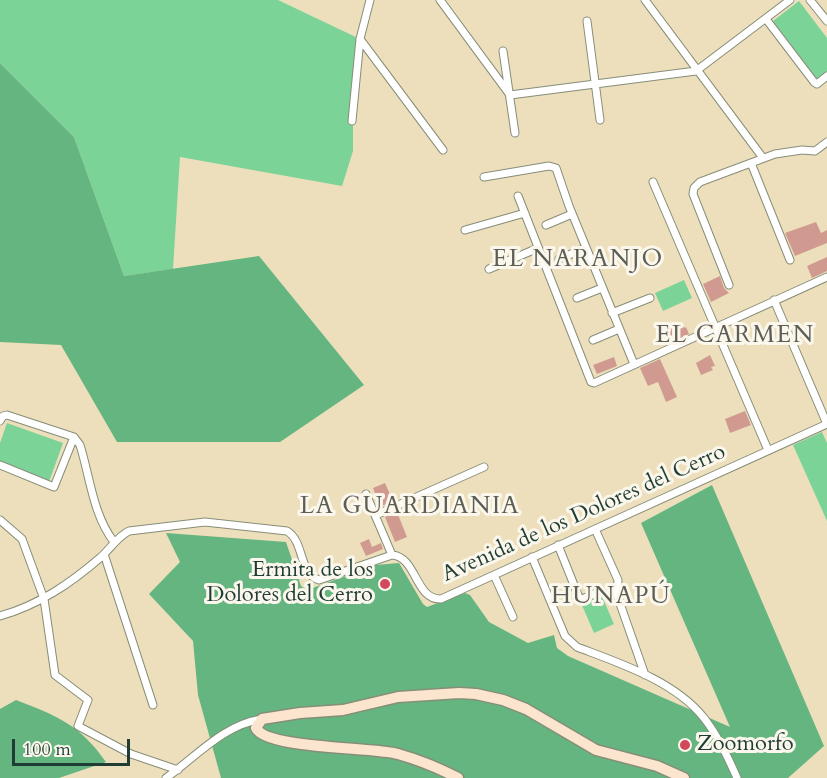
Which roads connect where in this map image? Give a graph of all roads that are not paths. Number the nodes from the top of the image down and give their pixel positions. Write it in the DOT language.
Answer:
graph roads {
  1 [pos="370,0"];
  2 [pos="440,0"];
  3 [pos="645,0"];
  4 [pos="789,0"];
  5 [pos="810,0"];
  6 [pos="765,19"];
  7 [pos="587,21"];
  8 [pos="827,21"];
  9 [pos="360,39"];
  10 [pos="503,51"];
  11 [pos="696,71"];
  12 [pos="827,76"];
  13 [pos="595,83"];
  14 [pos="510,95"];
  15 [pos="600,120"];
  16 [pos="352,121"];
  17 [pos="515,133"];
  18 [pos="827,142"];
  19 [pos="443,150"];
  20 [pos="763,158"];
  21 [pos="751,163"];
  22 [pos="484,177"];
  23 [pos="653,182"];
  24 [pos="518,196"];
  25 [pos="525,213"];
  26 [pos="573,214"];
  27 [pos="546,225"];
  28 [pos="465,230"];
  29 [pos="538,248"];
  30 [pos="586,248"];
  31 [pos="559,259"];
  32 [pos="790,260"];
  33 [pos="489,269"];
  34 [pos="827,277"];
  35 [pos="729,285"];
  36 [pos="602,288"];
  37 [pos="577,298"];
  38 [pos="650,298"];
  39 [pos="774,300"];
  40 [pos="612,313"];
  41 [pos="714,328"];
  42 [pos="619,329"];
  43 [pos="593,340"];
  44 [pos="634,364"];
  45 [pos="0,421"];
  46 [pos="827,424"];
  47 [pos="74,437"];
  48 [pos="768,450"];
  49 [pos="0,465"];
  50 [pos="484,467"];
  51 [pos="366,494"];
  52 [pos="376,515"];
  53 [pos="0,520"];
  54 [pos="595,529"];
  55 [pos="114,542"];
  56 [pos="558,545"];
  57 [pos="104,554"];
  58 [pos="392,555"];
  59 [pos="532,557"];
  60 [pos="494,575"];
  61 [pos="601,591"];
  62 [pos="44,600"];
  63 [pos="0,616"];
  64 [pos="513,618"];
  65 [pos="645,675"];
  66 [pos="153,705"];
  67 [pos="262,719"];
  68 [pos="178,770"];
  69 [pos="166,778"];
  70 [pos="458,778"];
  71 [pos="684,778"];
  72 [pos="737,778"];
  1 -- 9 [label="street"];
  2 -- 14 [label="street"];
  3 -- 11 [label="street"];
  4 -- 6 [label="street"];
  5 -- 8 [label="street"];
  6 -- 11 [label="street"];
  6 -- 12 [label="street"];
  7 -- 13 [label="street"];
  9 -- 16 [label="street"];
  9 -- 19 [label="street"];
  10 -- 14 [label="street"];
  11 -- 13 [label="street"];
  11 -- 20 [label="street"];
  13 -- 14 [label="street"];
  13 -- 15 [label="street"];
  14 -- 17 [label="street"];
  18 -- 20 [label="street"];
  20 -- 21 [label="street"];
  21 -- 32 [label="street"];
  21 -- 35 [label="street"];
  22 -- 26 [label="street"];
  23 -- 41 [label="street"];
  24 -- 25 [label="street"];
  25 -- 28 [label="street"];
  25 -- 29 [label="street"];
  26 -- 27 [label="street"];
  26 -- 30 [label="street"];
  29 -- 33 [label="street"];
  29 -- 44 [label="street"];
  30 -- 31 [label="street"];
  30 -- 36 [label="street"];
  34 -- 39 [label="street"];
  36 -- 37 [label="street"];
  36 -- 40 [label="street"];
  38 -- 40 [label="street"];
  39 -- 41 [label="street"];
  39 -- 46 [label="street"];
  40 -- 42 [label="street"];
  41 -- 44 [label="street"];
  41 -- 48 [label="street"];
  42 -- 43 [label="street"];
  42 -- 44 [label="street"];
  45 -- 47 [label="street"];
  46 -- 48 [label="street, Avenida de los Dolores del Cerro"];
  47 -- 49 [label="street"];
  47 -- 55 [label="street"];
  48 -- 54 [label="street, Avenida de los Dolores del Cerro"];
  50 -- 52 [label="street"];
  51 -- 52 [label="street"];
  52 -- 58 [label="street"];
  53 -- 62 [label="street"];
  54 -- 56 [label="street, Avenida de los Dolores del Cerro"];
  54 -- 65 [label="street"];
  55 -- 57 [label="street"];
  55 -- 58 [label="street"];
  56 -- 59 [label="street, Avenida de los Dolores del Cerro"];
  56 -- 61 [label="street"];
  57 -- 62 [label="street"];
  57 -- 66 [label="street"];
  58 -- 60 [label="street, Avenida de los Dolores del Cerro"];
  59 -- 60 [label="street, Avenida de los Dolores del Cerro"];
  59 -- 65 [label="street"];
  60 -- 64 [label="street"];
  62 -- 63 [label="street"];
  62 -- 68 [label="street"];
  65 -- 72 [label="street"];
  67 -- 68 [label="street"];
  67 -- 70 [label="street"];
  67 -- 71 [label="street"];
  68 -- 69 [label="street"];
}
